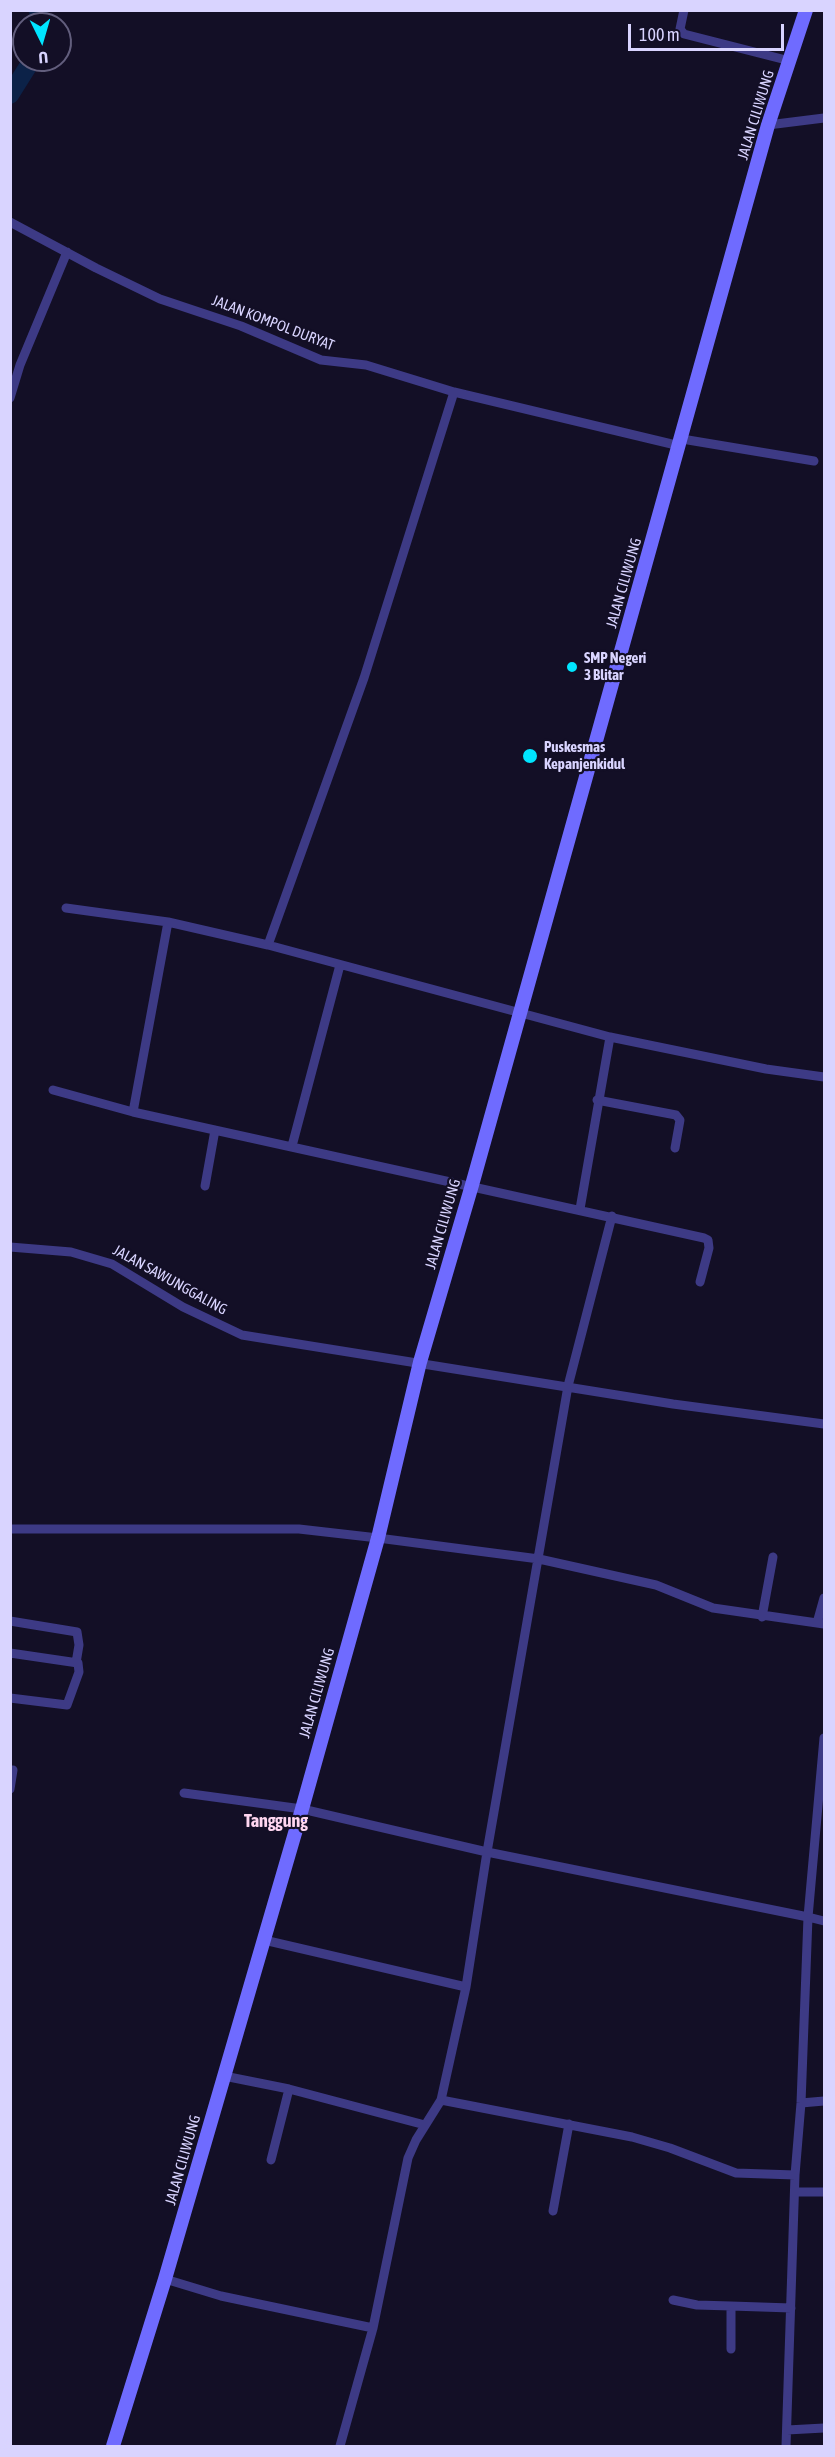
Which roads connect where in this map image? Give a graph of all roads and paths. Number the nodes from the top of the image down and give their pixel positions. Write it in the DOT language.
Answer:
graph roads {
  1 [pos="807,10"];
  2 [pos="684,12"];
  3 [pos="790,61"];
  4 [pos="825,118"];
  5 [pos="768,125"];
  6 [pos="10,222"];
  7 [pos="67,252"];
  8 [pos="454,392"];
  9 [pos="10,398"];
  10 [pos="681,443"];
  11 [pos="814,461"];
  12 [pos="66,908"];
  13 [pos="168,922"];
  14 [pos="268,945"];
  15 [pos="340,965"];
  16 [pos="520,1014"];
  17 [pos="610,1037"];
  18 [pos="825,1077"];
  19 [pos="53,1090"];
  20 [pos="597,1100"];
  21 [pos="133,1112"];
  22 [pos="215,1130"];
  23 [pos="292,1146"];
  24 [pos="675,1148"];
  25 [pos="205,1185"];
  26 [pos="472,1185"];
  27 [pos="580,1209"];
  28 [pos="612,1216"];
  29 [pos="10,1247"];
  30 [pos="700,1282"];
  31 [pos="420,1362"];
  32 [pos="568,1386"];
  33 [pos="825,1424"];
  34 [pos="10,1529"];
  35 [pos="378,1538"];
  36 [pos="773,1557"];
  37 [pos="539,1559"];
  38 [pos="825,1598"];
  39 [pos="762,1617"];
  40 [pos="10,1621"];
  41 [pos="821,1624"];
  42 [pos="10,1653"];
  43 [pos="76,1663"];
  44 [pos="10,1698"];
  45 [pos="825,1738"];
  46 [pos="10,1770"];
  47 [pos="10,1789"];
  48 [pos="184,1793"];
  49 [pos="302,1809"];
  50 [pos="821,1817"];
  51 [pos="487,1852"];
  52 [pos="808,1917"];
  53 [pos="825,1921"];
  54 [pos="264,1940"];
  55 [pos="466,1987"];
  56 [pos="224,2076"];
  57 [pos="289,2090"];
  58 [pos="441,2100"];
  59 [pos="825,2101"];
  60 [pos="801,2103"];
  61 [pos="569,2124"];
  62 [pos="425,2125"];
  63 [pos="272,2160"];
  64 [pos="795,2175"];
  65 [pos="795,2192"];
  66 [pos="825,2192"];
  67 [pos="553,2211"];
  68 [pos="165,2279"];
  69 [pos="673,2300"];
  70 [pos="731,2307"];
  71 [pos="791,2308"];
  72 [pos="373,2328"];
  73 [pos="731,2349"];
  74 [pos="825,2428"];
  75 [pos="787,2430"];
  76 [pos="116,2446"];
  77 [pos="340,2446"];
  78 [pos="786,2446"];
  1 -- 3 [label="main road, JALAN CILIWUNG"];
  2 -- 3 [label="street"];
  3 -- 5 [label="main road, JALAN CILIWUNG"];
  4 -- 5 [label="street"];
  5 -- 10 [label="main road, JALAN CILIWUNG"];
  6 -- 7 [label="street, JALAN KOMPOL DURYAT"];
  7 -- 8 [label="street, JALAN KOMPOL DURYAT"];
  7 -- 9 [label="street"];
  8 -- 10 [label="street, JALAN KOMPOL DURYAT"];
  8 -- 14 [label="street"];
  10 -- 11 [label="street, JALAN KOMPOL DURYAT"];
  10 -- 16 [label="main road, JALAN CILIWUNG"];
  12 -- 13 [label="street"];
  13 -- 14 [label="street"];
  13 -- 21 [label="street"];
  14 -- 15 [label="street"];
  15 -- 16 [label="street"];
  15 -- 23 [label="street"];
  16 -- 17 [label="street"];
  16 -- 26 [label="main road, JALAN CILIWUNG"];
  17 -- 18 [label="street"];
  17 -- 20 [label="street"];
  19 -- 21 [label="street"];
  20 -- 24 [label="street"];
  20 -- 27 [label="street"];
  21 -- 22 [label="street"];
  22 -- 23 [label="street"];
  22 -- 25 [label="street"];
  23 -- 26 [label="street"];
  26 -- 27 [label="street"];
  26 -- 31 [label="main road, JALAN CILIWUNG"];
  27 -- 28 [label="street"];
  28 -- 30 [label="street"];
  28 -- 32 [label="street"];
  29 -- 31 [label="street, JALAN SAWUNGGALING"];
  31 -- 32 [label="street, JALAN SAWUNGGALING"];
  31 -- 35 [label="main road, JALAN CILIWUNG"];
  32 -- 33 [label="street, JALAN SAWUNGGALING"];
  32 -- 37 [label="street"];
  34 -- 35 [label="street"];
  35 -- 37 [label="street"];
  35 -- 49 [label="main road, JALAN CILIWUNG"];
  36 -- 39 [label="street"];
  37 -- 39 [label="street"];
  37 -- 51 [label="street"];
  38 -- 41 [label="street"];
  39 -- 41 [label="street"];
  40 -- 43 [label="street"];
  42 -- 43 [label="street"];
  43 -- 44 [label="street"];
  45 -- 50 [label="street"];
  46 -- 47 [label="street"];
  48 -- 49 [label="street"];
  49 -- 51 [label="street"];
  49 -- 54 [label="main road, JALAN CILIWUNG"];
  50 -- 52 [label="street"];
  51 -- 52 [label="street"];
  51 -- 55 [label="street"];
  52 -- 53 [label="street"];
  52 -- 60 [label="street"];
  54 -- 55 [label="street"];
  54 -- 56 [label="main road, JALAN CILIWUNG"];
  55 -- 58 [label="street"];
  56 -- 57 [label="street"];
  56 -- 68 [label="main road, JALAN CILIWUNG"];
  57 -- 62 [label="street"];
  57 -- 63 [label="street"];
  58 -- 61 [label="street"];
  58 -- 62 [label="street"];
  59 -- 60 [label="street"];
  60 -- 64 [label="street"];
  61 -- 64 [label="street"];
  61 -- 67 [label="street"];
  62 -- 72 [label="street"];
  64 -- 65 [label="street"];
  65 -- 66 [label="street"];
  65 -- 71 [label="street"];
  68 -- 72 [label="street"];
  68 -- 76 [label="main road, JALAN CILIWUNG"];
  69 -- 70 [label="street"];
  70 -- 71 [label="street"];
  70 -- 73 [label="street"];
  71 -- 75 [label="street"];
  72 -- 77 [label="street"];
  74 -- 75 [label="street"];
  75 -- 78 [label="street"];
}
